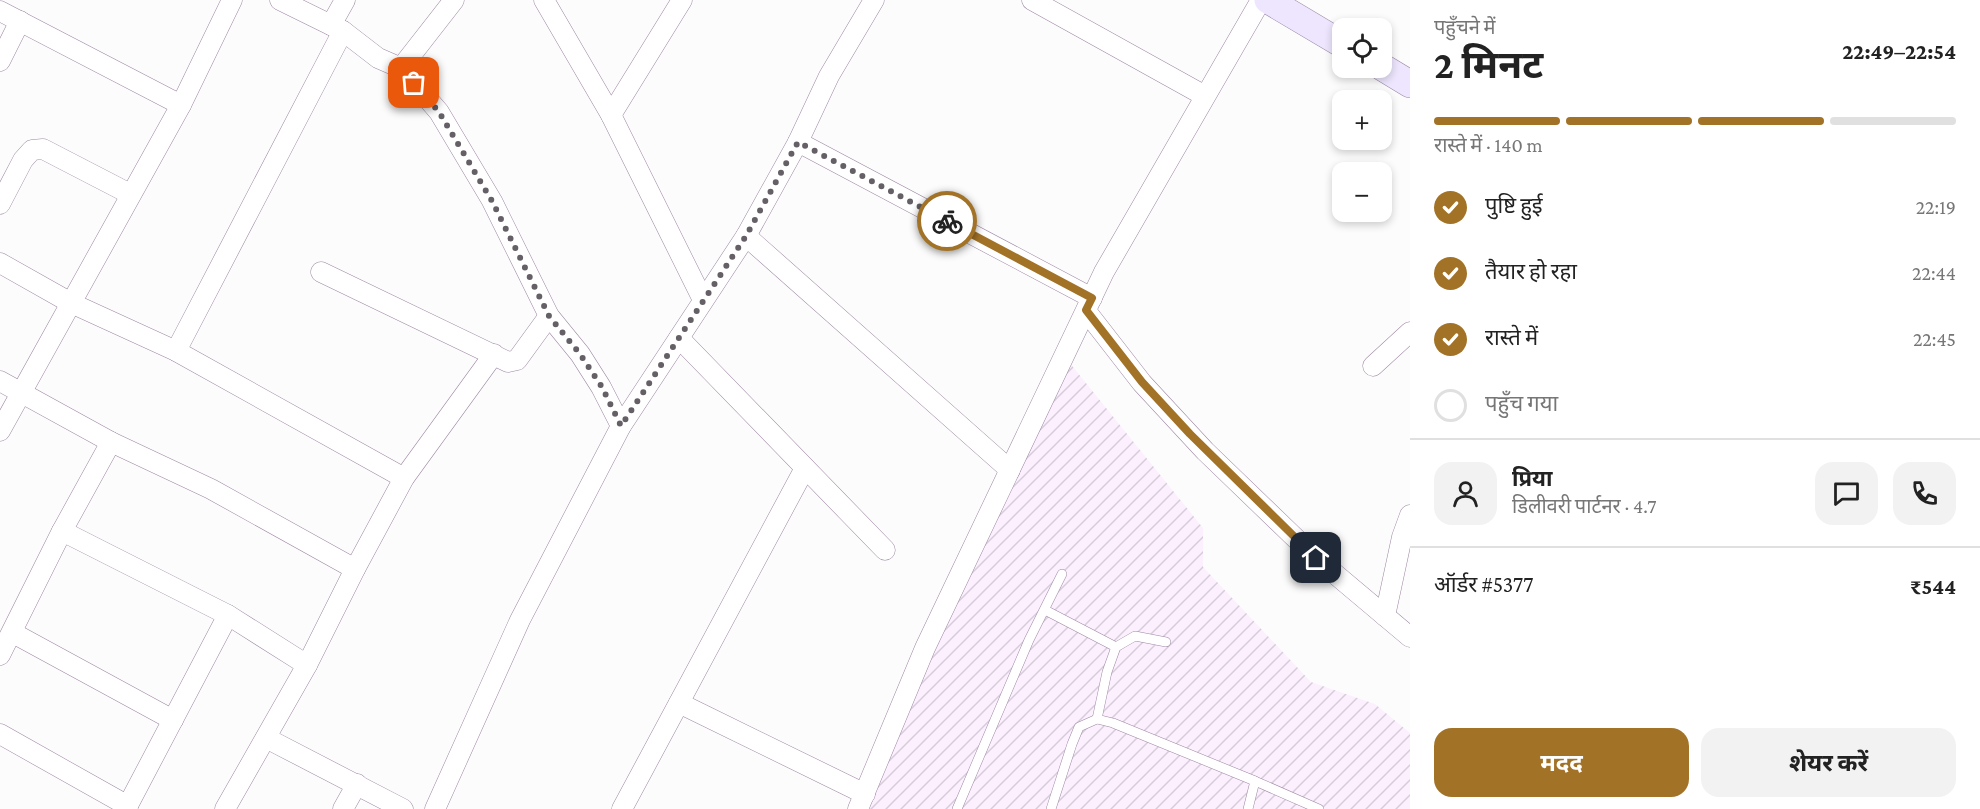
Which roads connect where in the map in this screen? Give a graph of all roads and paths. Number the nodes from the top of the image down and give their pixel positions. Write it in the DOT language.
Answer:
graph roads {
  1 [pos="232,0"];
  2 [pos="280,0"];
  3 [pos="345,0"];
  4 [pos="454,0"];
  5 [pos="544,0"];
  6 [pos="682,0"];
  7 [pos="874,0"];
  8 [pos="1032,0"];
  9 [pos="1261,0"];
  10 [pos="1268,0"];
  11 [pos="0,11"];
  12 [pos="20,21"];
  13 [pos="337,28"];
  14 [pos="1332,38"];
  15 [pos="0,61"];
  16 [pos="401,69"];
  17 [pos="1392,73"];
  18 [pos="1410,84"];
  19 [pos="1205,96"];
  20 [pos="181,105"];
  21 [pos="611,115"];
  22 [pos="798,142"];
  23 [pos="130,194"];
  24 [pos="0,204"];
  25 [pos="746,236"];
  26 [pos="0,263"];
  27 [pos="321,272"];
  28 [pos="703,300"];
  29 [pos="71,303"];
  30 [pos="1089,304"];
  31 [pos="549,316"];
  32 [pos="1410,332"];
  33 [pos="679,338"];
  34 [pos="176,351"];
  35 [pos="494,354"];
  36 [pos="1373,366"];
  37 [pos="0,381"];
  38 [pos="22,393"];
  39 [pos="621,426"];
  40 [pos="0,431"];
  41 [pos="111,442"];
  42 [pos="805,468"];
  43 [pos="1010,470"];
  44 [pos="404,478"];
  45 [pos="1410,515"];
  46 [pos="62,531"];
  47 [pos="885,550"];
  48 [pos="355,569"];
  49 [pos="1062,574"];
  50 [pos="1045,609"];
  51 [pos="228,615"];
  52 [pos="1385,616"];
  53 [pos="13,633"];
  54 [pos="1410,637"];
  55 [pos="1166,642"];
  56 [pos="1116,646"];
  57 [pos="0,655"];
  58 [pos="307,665"];
  59 [pos="678,703"];
  60 [pos="1097,719"];
  61 [pos="173,720"];
  62 [pos="0,734"];
  63 [pos="266,738"];
  64 [pos="1255,781"];
  65 [pos="357,784"];
  66 [pos="862,802"];
  67 [pos="127,807"];
  68 [pos="225,809"];
  69 [pos="343,809"];
  70 [pos="403,809"];
  71 [pos="435,809"];
  72 [pos="622,809"];
  73 [pos="957,809"];
  74 [pos="1051,809"];
  75 [pos="1248,809"];
  76 [pos="1319,809"];
  1 -- 20 [label="street"];
  2 -- 13 [label="street"];
  3 -- 13 [label="street"];
  4 -- 16 [label="street"];
  5 -- 21 [label="street"];
  6 -- 21 [label="street"];
  7 -- 22 [label="street"];
  8 -- 19 [label="street"];
  9 -- 19 [label="street"];
  10 -- 14 [label="street"];
  11 -- 12 [label="street"];
  12 -- 15 [label="street"];
  12 -- 20 [label="street"];
  13 -- 16 [label="street"];
  13 -- 34 [label="street"];
  16 -- 31 [label="street"];
  17 -- 18 [label="street"];
  19 -- 30 [label="street"];
  20 -- 23 [label="street"];
  21 -- 28 [label="street"];
  22 -- 25 [label="street"];
  22 -- 30 [label="street"];
  23 -- 24 [label="street"];
  23 -- 29 [label="street"];
  25 -- 28 [label="street"];
  25 -- 43 [label="street"];
  26 -- 29 [label="street"];
  27 -- 35 [label="street"];
  28 -- 33 [label="street"];
  29 -- 34 [label="street"];
  29 -- 38 [label="street"];
  30 -- 43 [label="street"];
  30 -- 52 [label="street"];
  31 -- 35 [label="street"];
  31 -- 39 [label="street"];
  32 -- 36 [label="street"];
  33 -- 39 [label="street"];
  33 -- 42 [label="street"];
  34 -- 44 [label="street"];
  35 -- 44 [label="street"];
  37 -- 38 [label="street"];
  38 -- 40 [label="street"];
  38 -- 41 [label="street"];
  39 -- 71 [label="street"];
  41 -- 46 [label="street"];
  41 -- 48 [label="street"];
  42 -- 47 [label="street"];
  42 -- 59 [label="street"];
  43 -- 66 [label="street"];
  44 -- 48 [label="street"];
  45 -- 52 [label="street"];
  46 -- 51 [label="street"];
  46 -- 53 [label="street"];
  48 -- 58 [label="street"];
  49 -- 50 [label="lane"];
  50 -- 56 [label="lane"];
  50 -- 73 [label="lane"];
  51 -- 58 [label="street"];
  51 -- 61 [label="street"];
  52 -- 54 [label="street"];
  53 -- 57 [label="street"];
  53 -- 61 [label="street"];
  55 -- 56 [label="lane"];
  56 -- 60 [label="lane"];
  58 -- 63 [label="street"];
  59 -- 66 [label="street"];
  59 -- 72 [label="street"];
  60 -- 64 [label="lane"];
  60 -- 74 [label="lane"];
  61 -- 67 [label="street"];
  62 -- 67 [label="street"];
  63 -- 65 [label="street"];
  63 -- 68 [label="street"];
  64 -- 75 [label="lane"];
  64 -- 76 [label="lane"];
  65 -- 69 [label="street"];
  65 -- 70 [label="street"];
}
